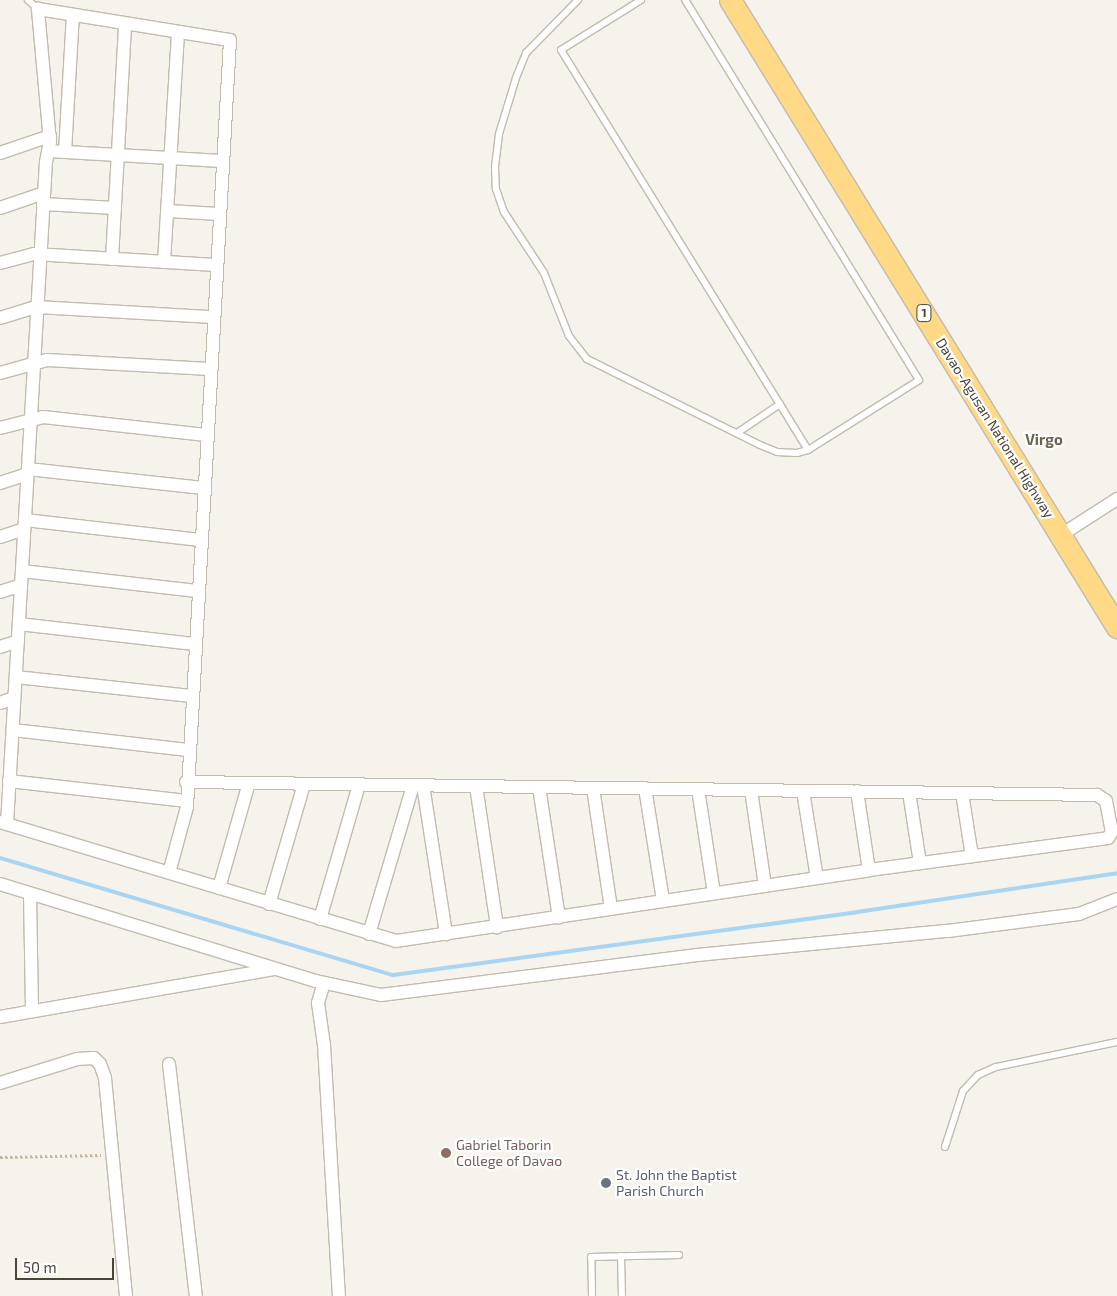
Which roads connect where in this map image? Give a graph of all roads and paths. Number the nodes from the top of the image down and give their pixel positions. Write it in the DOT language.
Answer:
graph roads {
  1 [pos="28,0"];
  2 [pos="578,0"];
  3 [pos="685,0"];
  4 [pos="730,0"];
  5 [pos="637,1"];
  6 [pos="38,9"];
  7 [pos="73,14"];
  8 [pos="126,23"];
  9 [pos="178,32"];
  10 [pos="50,136"];
  11 [pos="48,151"];
  12 [pos="65,152"];
  13 [pos="0,153"];
  14 [pos="118,155"];
  15 [pos="170,158"];
  16 [pos="222,161"];
  17 [pos="44,198"];
  18 [pos="0,208"];
  19 [pos="115,208"];
  20 [pos="168,211"];
  21 [pos="219,214"];
  22 [pos="40,255"];
  23 [pos="112,259"];
  24 [pos="164,262"];
  25 [pos="0,263"];
  26 [pos="216,265"];
  27 [pos="37,307"];
  28 [pos="213,317"];
  29 [pos="0,318"];
  30 [pos="34,362"];
  31 [pos="210,369"];
  32 [pos="0,373"];
  33 [pos="780,404"];
  34 [pos="31,418"];
  35 [pos="0,428"];
  36 [pos="737,433"];
  37 [pos="206,435"];
  38 [pos="808,450"];
  39 [pos="28,471"];
  40 [pos="0,483"];
  41 [pos="203,488"];
  42 [pos="1117,499"];
  43 [pos="25,525"];
  44 [pos="1060,535"];
  45 [pos="0,537"];
  46 [pos="200,540"];
  47 [pos="22,571"];
  48 [pos="21,585"];
  49 [pos="197,591"];
  50 [pos="0,592"];
  51 [pos="19,624"];
  52 [pos="1117,627"];
  53 [pos="18,641"];
  54 [pos="194,644"];
  55 [pos="0,647"];
  56 [pos="16,676"];
  57 [pos="191,696"];
  58 [pos="14,698"];
  59 [pos="0,703"];
  60 [pos="12,730"];
  61 [pos="188,750"];
  62 [pos="9,781"];
  63 [pos="186,782"];
  64 [pos="249,783"];
  65 [pos="304,784"];
  66 [pos="359,784"];
  67 [pos="418,785"];
  68 [pos="476,786"];
  69 [pos="539,787"];
  70 [pos="593,788"];
  71 [pos="645,788"];
  72 [pos="698,789"];
  73 [pos="750,790"];
  74 [pos="803,791"];
  75 [pos="857,792"];
  76 [pos="909,792"];
  77 [pos="962,793"];
  78 [pos="187,801"];
  79 [pos="1112,802"];
  80 [pos="3,823"];
  81 [pos="972,856"];
  82 [pos="920,863"];
  83 [pos="869,870"];
  84 [pos="169,873"];
  85 [pos="817,878"];
  86 [pos="0,884"];
  87 [pos="765,886"];
  88 [pos="219,888"];
  89 [pos="714,893"];
  90 [pos="30,894"];
  91 [pos="1117,899"];
  92 [pos="663,901"];
  93 [pos="269,904"];
  94 [pos="612,909"];
  95 [pos="559,917"];
  96 [pos="320,919"];
  97 [pos="497,927"];
  98 [pos="369,934"];
  99 [pos="446,934"];
  100 [pos="277,968"];
  101 [pos="324,983"];
  102 [pos="32,1012"];
  103 [pos="0,1017"];
  104 [pos="1117,1042"];
  105 [pos="169,1064"];
  106 [pos="0,1083"];
  107 [pos="945,1147"];
  108 [pos="113,1154"];
  109 [pos="0,1157"];
  110 [pos="679,1255"];
  111 [pos="621,1256"];
  112 [pos="126,1296"];
  113 [pos="196,1296"];
  114 [pos="339,1296"];
  115 [pos="592,1296"];
  116 [pos="622,1296"];
  1 -- 6 [label="lane"];
  2 -- 36 [label="lane"];
  3 -- 38 [label="lane"];
  4 -- 44 [label="highway, Davao-Agusan National Highway / 1"];
  5 -- 33 [label="lane"];
  6 -- 7 [label="street"];
  6 -- 10 [label="street"];
  7 -- 8 [label="street"];
  7 -- 12 [label="street"];
  8 -- 9 [label="street"];
  8 -- 14 [label="street"];
  9 -- 15 [label="street"];
  9 -- 16 [label="street"];
  10 -- 11 [label="street"];
  10 -- 13 [label="street"];
  11 -- 12 [label="street"];
  11 -- 17 [label="street"];
  12 -- 14 [label="street"];
  14 -- 15 [label="street"];
  14 -- 19 [label="street"];
  15 -- 16 [label="street"];
  15 -- 20 [label="street"];
  16 -- 21 [label="street"];
  17 -- 18 [label="street"];
  17 -- 19 [label="street"];
  17 -- 22 [label="street"];
  19 -- 23 [label="street"];
  20 -- 21 [label="street"];
  20 -- 24 [label="street"];
  21 -- 26 [label="street"];
  22 -- 23 [label="street"];
  22 -- 25 [label="street"];
  22 -- 27 [label="street"];
  23 -- 24 [label="street"];
  24 -- 26 [label="street"];
  26 -- 28 [label="street"];
  27 -- 28 [label="street"];
  27 -- 29 [label="street"];
  27 -- 30 [label="street"];
  28 -- 31 [label="street"];
  30 -- 31 [label="street"];
  30 -- 32 [label="street"];
  30 -- 34 [label="street"];
  31 -- 37 [label="street"];
  33 -- 36 [label="lane"];
  33 -- 38 [label="lane"];
  34 -- 35 [label="street"];
  34 -- 37 [label="street"];
  34 -- 39 [label="street"];
  36 -- 38 [label="lane"];
  37 -- 41 [label="street"];
  39 -- 40 [label="street"];
  39 -- 41 [label="street"];
  39 -- 43 [label="street"];
  41 -- 46 [label="street"];
  42 -- 44 [label="street"];
  43 -- 45 [label="street"];
  43 -- 46 [label="street"];
  43 -- 47 [label="street"];
  44 -- 52 [label="highway, Davao-Agusan National Highway / 1"];
  46 -- 49 [label="street"];
  47 -- 48 [label="street"];
  47 -- 49 [label="street"];
  48 -- 50 [label="street"];
  48 -- 51 [label="street"];
  49 -- 54 [label="street"];
  51 -- 53 [label="street"];
  51 -- 54 [label="street"];
  53 -- 55 [label="street"];
  53 -- 56 [label="street"];
  54 -- 57 [label="street"];
  56 -- 57 [label="street"];
  56 -- 58 [label="street"];
  57 -- 61 [label="street"];
  58 -- 59 [label="street"];
  58 -- 60 [label="street"];
  60 -- 61 [label="street"];
  60 -- 62 [label="street"];
  61 -- 63 [label="street"];
  62 -- 78 [label="street"];
  62 -- 80 [label="street"];
  63 -- 64 [label="street"];
  63 -- 78 [label="street"];
  64 -- 65 [label="street"];
  64 -- 88 [label="street"];
  65 -- 66 [label="street"];
  65 -- 93 [label="street"];
  66 -- 67 [label="street"];
  66 -- 96 [label="street"];
  67 -- 68 [label="street"];
  67 -- 98 [label="street"];
  67 -- 99 [label="street"];
  68 -- 69 [label="street"];
  68 -- 97 [label="street"];
  69 -- 70 [label="street"];
  69 -- 95 [label="street"];
  70 -- 71 [label="street"];
  70 -- 94 [label="street"];
  71 -- 72 [label="street"];
  71 -- 92 [label="street"];
  72 -- 73 [label="street"];
  72 -- 89 [label="street"];
  73 -- 74 [label="street"];
  73 -- 87 [label="street"];
  74 -- 75 [label="street"];
  74 -- 85 [label="street"];
  75 -- 76 [label="street"];
  75 -- 83 [label="street"];
  76 -- 77 [label="street"];
  76 -- 82 [label="street"];
  77 -- 79 [label="street"];
  77 -- 81 [label="street"];
  78 -- 84 [label="street"];
  79 -- 81 [label="street"];
  80 -- 84 [label="street"];
  81 -- 82 [label="street"];
  82 -- 83 [label="street"];
  83 -- 85 [label="street"];
  84 -- 88 [label="street"];
  85 -- 87 [label="street"];
  86 -- 90 [label="street"];
  87 -- 89 [label="street"];
  88 -- 93 [label="street"];
  89 -- 92 [label="street"];
  90 -- 100 [label="street"];
  90 -- 102 [label="street"];
  91 -- 101 [label="street"];
  92 -- 94 [label="street"];
  93 -- 96 [label="street"];
  94 -- 95 [label="street"];
  95 -- 97 [label="street"];
  96 -- 98 [label="street"];
  97 -- 99 [label="street"];
  98 -- 99 [label="street"];
  100 -- 101 [label="street"];
  100 -- 102 [label="street"];
  101 -- 114 [label="street"];
  102 -- 103 [label="street"];
  104 -- 107 [label="lane"];
  105 -- 113 [label="street"];
  106 -- 108 [label="street"];
  108 -- 109 [label="path"];
  108 -- 112 [label="street"];
  110 -- 111 [label="lane"];
  111 -- 115 [label="lane"];
  111 -- 116 [label="lane"];
}
